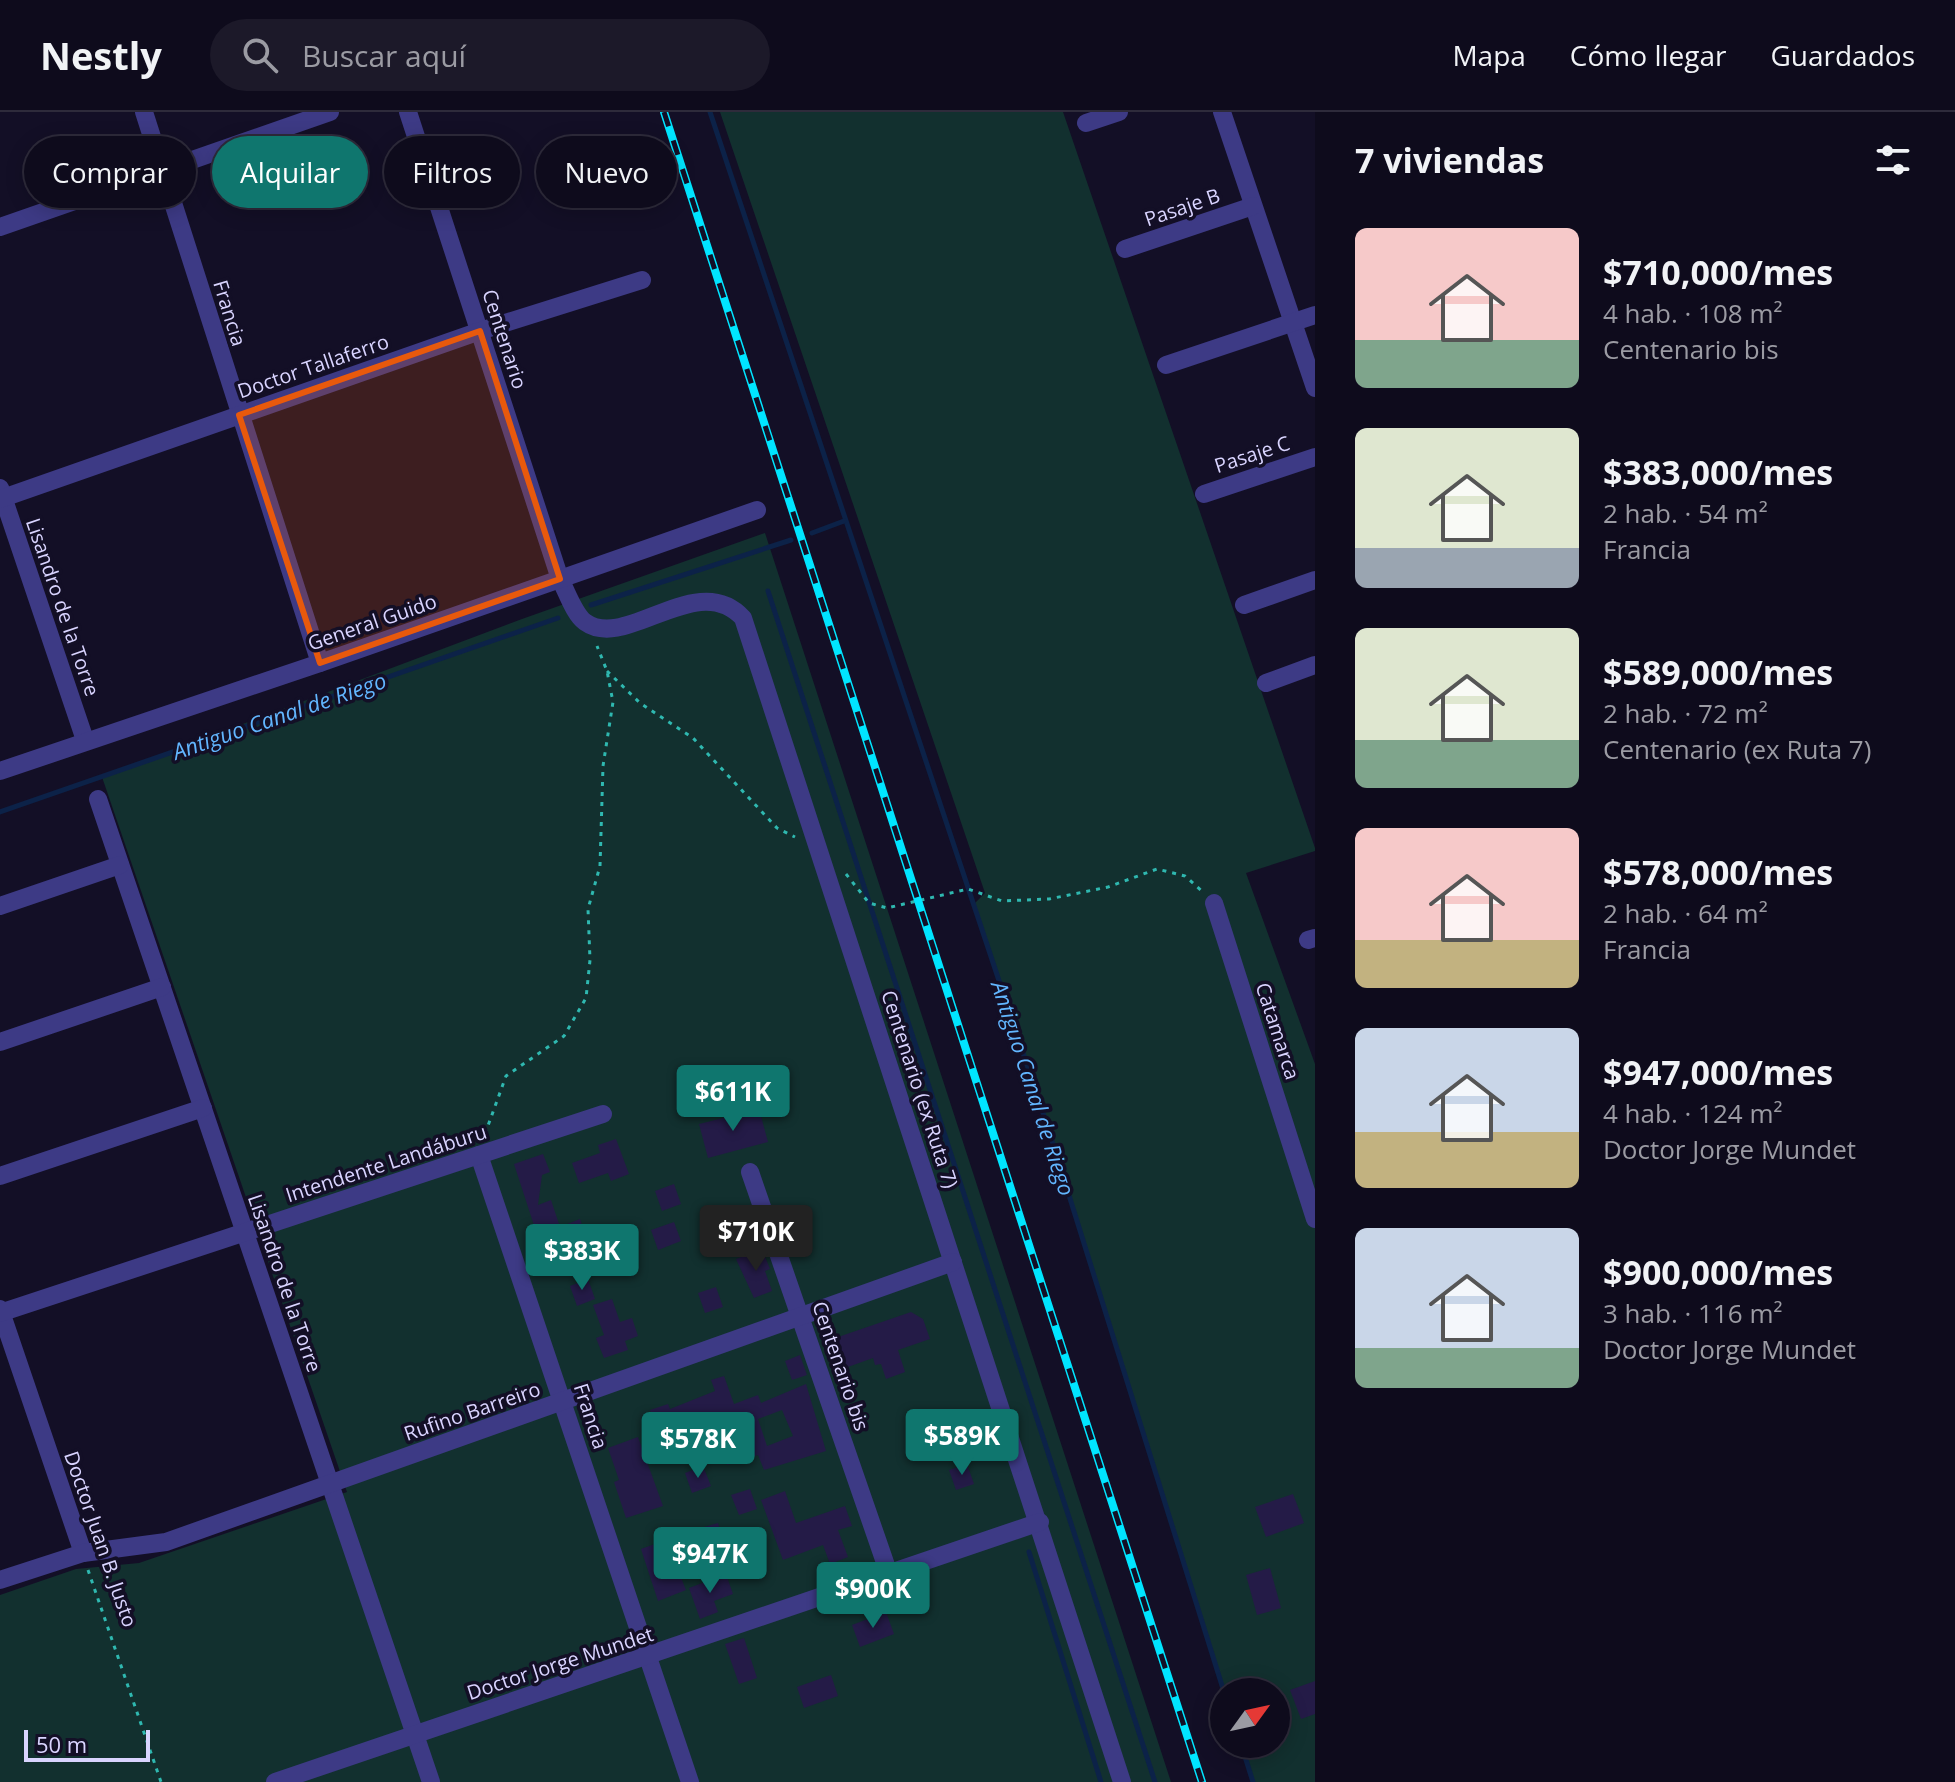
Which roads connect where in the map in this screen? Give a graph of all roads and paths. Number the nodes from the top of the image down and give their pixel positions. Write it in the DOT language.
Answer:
graph roads {
  1 [pos="144,112"];
  2 [pos="330,112"];
  3 [pos="408,112"];
  4 [pos="1119,112"];
  5 [pos="1222,112"];
  6 [pos="1086,123"];
  7 [pos="151,136"];
  8 [pos="196,158"];
  9 [pos="1253,206"];
  10 [pos="54,208"];
  11 [pos="174,208"];
  12 [pos="0,227"];
  13 [pos="1125,249"];
  14 [pos="642,280"];
  15 [pos="1315,315"];
  16 [pos="1293,323"];
  17 [pos="480,331"];
  18 [pos="1166,365"];
  19 [pos="1315,388"];
  20 [pos="239,415"];
  21 [pos="1315,457"];
  22 [pos="1204,494"];
  23 [pos="1,495"];
  24 [pos="757,510"];
  25 [pos="560,579"];
  26 [pos="1315,580"];
  27 [pos="1244,605"];
  28 [pos="589,624"];
  29 [pos="320,663"];
  30 [pos="1315,665"];
  31 [pos="607,671"];
  32 [pos="1266,683"];
  33 [pos="85,740"];
  34 [pos="0,771"];
  35 [pos="98,799"];
  36 [pos="819,851"];
  37 [pos="120,865"];
  38 [pos="843,870"];
  39 [pos="1214,903"];
  40 [pos="0,906"];
  41 [pos="162,987"];
  42 [pos="0,1042"];
  43 [pos="203,1108"];
  44 [pos="603,1114"];
  45 [pos="479,1155"];
  46 [pos="750,1172"];
  47 [pos="0,1176"];
  48 [pos="1314,1210"];
  49 [pos="245,1233"];
  50 [pos="953,1262"];
  51 [pos="0,1312"];
  52 [pos="802,1317"];
  53 [pos="564,1402"];
  54 [pos="330,1484"];
  55 [pos="1040,1522"];
  56 [pos="83,1553"];
  57 [pos="889,1574"];
  58 [pos="0,1580"];
  59 [pos="648,1657"];
  60 [pos="415,1735"];
  61 [pos="161,1782"];
  62 [pos="275,1782"];
  63 [pos="431,1782"];
  64 [pos="690,1782"];
  65 [pos="1122,1782"];
  1 -- 7 [label="street, Francia"];
  2 -- 8 [label="street"];
  3 -- 17 [label="street, Centenario"];
  4 -- 6 [label="street"];
  5 -- 9 [label="street"];
  9 -- 13 [label="street, Pasaje B"];
  9 -- 16 [label="street"];
  10 -- 12 [label="street"];
  11 -- 20 [label="street, Francia"];
  14 -- 17 [label="street, Doctor Tallaferro"];
  15 -- 16 [label="street"];
  16 -- 18 [label="street"];
  16 -- 19 [label="street"];
  17 -- 20 [label="street, Doctor Tallaferro"];
  17 -- 25 [label="street, Centenario"];
  20 -- 23 [label="street, Doctor Tallaferro"];
  20 -- 29 [label="street, Francia"];
  21 -- 22 [label="street, Pasaje C"];
  23 -- 33 [label="street, Lisandro de la Torre"];
  24 -- 25 [label="street, General Guido"];
  25 -- 28 [label="street"];
  25 -- 29 [label="street, General Guido"];
  26 -- 27 [label="street"];
  28 -- 31 [label="path"];
  28 -- 36 [label="street, Centenario (ex Ruta 7)"];
  29 -- 33 [label="street, General Guido"];
  30 -- 32 [label="street"];
  31 -- 36 [label="path"];
  31 -- 45 [label="path"];
  33 -- 34 [label="street, General Guido"];
  35 -- 37 [label="street, Lisandro de la Torre"];
  36 -- 50 [label="street, Centenario (ex Ruta 7)"];
  37 -- 40 [label="street"];
  37 -- 41 [label="street, Lisandro de la Torre"];
  38 -- 39 [label="path"];
  39 -- 48 [label="street, Catamarca"];
  41 -- 42 [label="street"];
  41 -- 43 [label="street, Lisandro de la Torre"];
  43 -- 47 [label="street"];
  43 -- 49 [label="street, Lisandro de la Torre"];
  44 -- 45 [label="street, Intendente Landáburu"];
  45 -- 49 [label="street, Intendente Landáburu"];
  45 -- 53 [label="street, Francia"];
  46 -- 52 [label="street, Centenario bis"];
  49 -- 51 [label="street, Intendente Landáburu"];
  49 -- 54 [label="street, Lisandro de la Torre"];
  50 -- 52 [label="street, Rufino Barreiro"];
  50 -- 55 [label="street, Centenario (ex Ruta 7)"];
  51 -- 56 [label="street, Doctor Juan B. Justo"];
  52 -- 53 [label="street, Rufino Barreiro"];
  52 -- 57 [label="street, Centenario bis"];
  53 -- 54 [label="street, Rufino Barreiro"];
  53 -- 59 [label="street, Francia"];
  54 -- 56 [label="street, Rufino Barreiro"];
  54 -- 60 [label="street, Lisandro de la Torre"];
  55 -- 57 [label="street, Doctor Jorge Mundet"];
  55 -- 65 [label="street, Centenario (ex Ruta 7)"];
  56 -- 58 [label="street, Rufino Barreiro"];
  56 -- 61 [label="path, Doctor Juan B. Justo"];
  57 -- 59 [label="street, Doctor Jorge Mundet"];
  59 -- 60 [label="street, Doctor Jorge Mundet"];
  59 -- 64 [label="street, Francia"];
  60 -- 62 [label="street, Doctor Jorge Mundet"];
  60 -- 63 [label="street, Lisandro de la Torre"];
}
